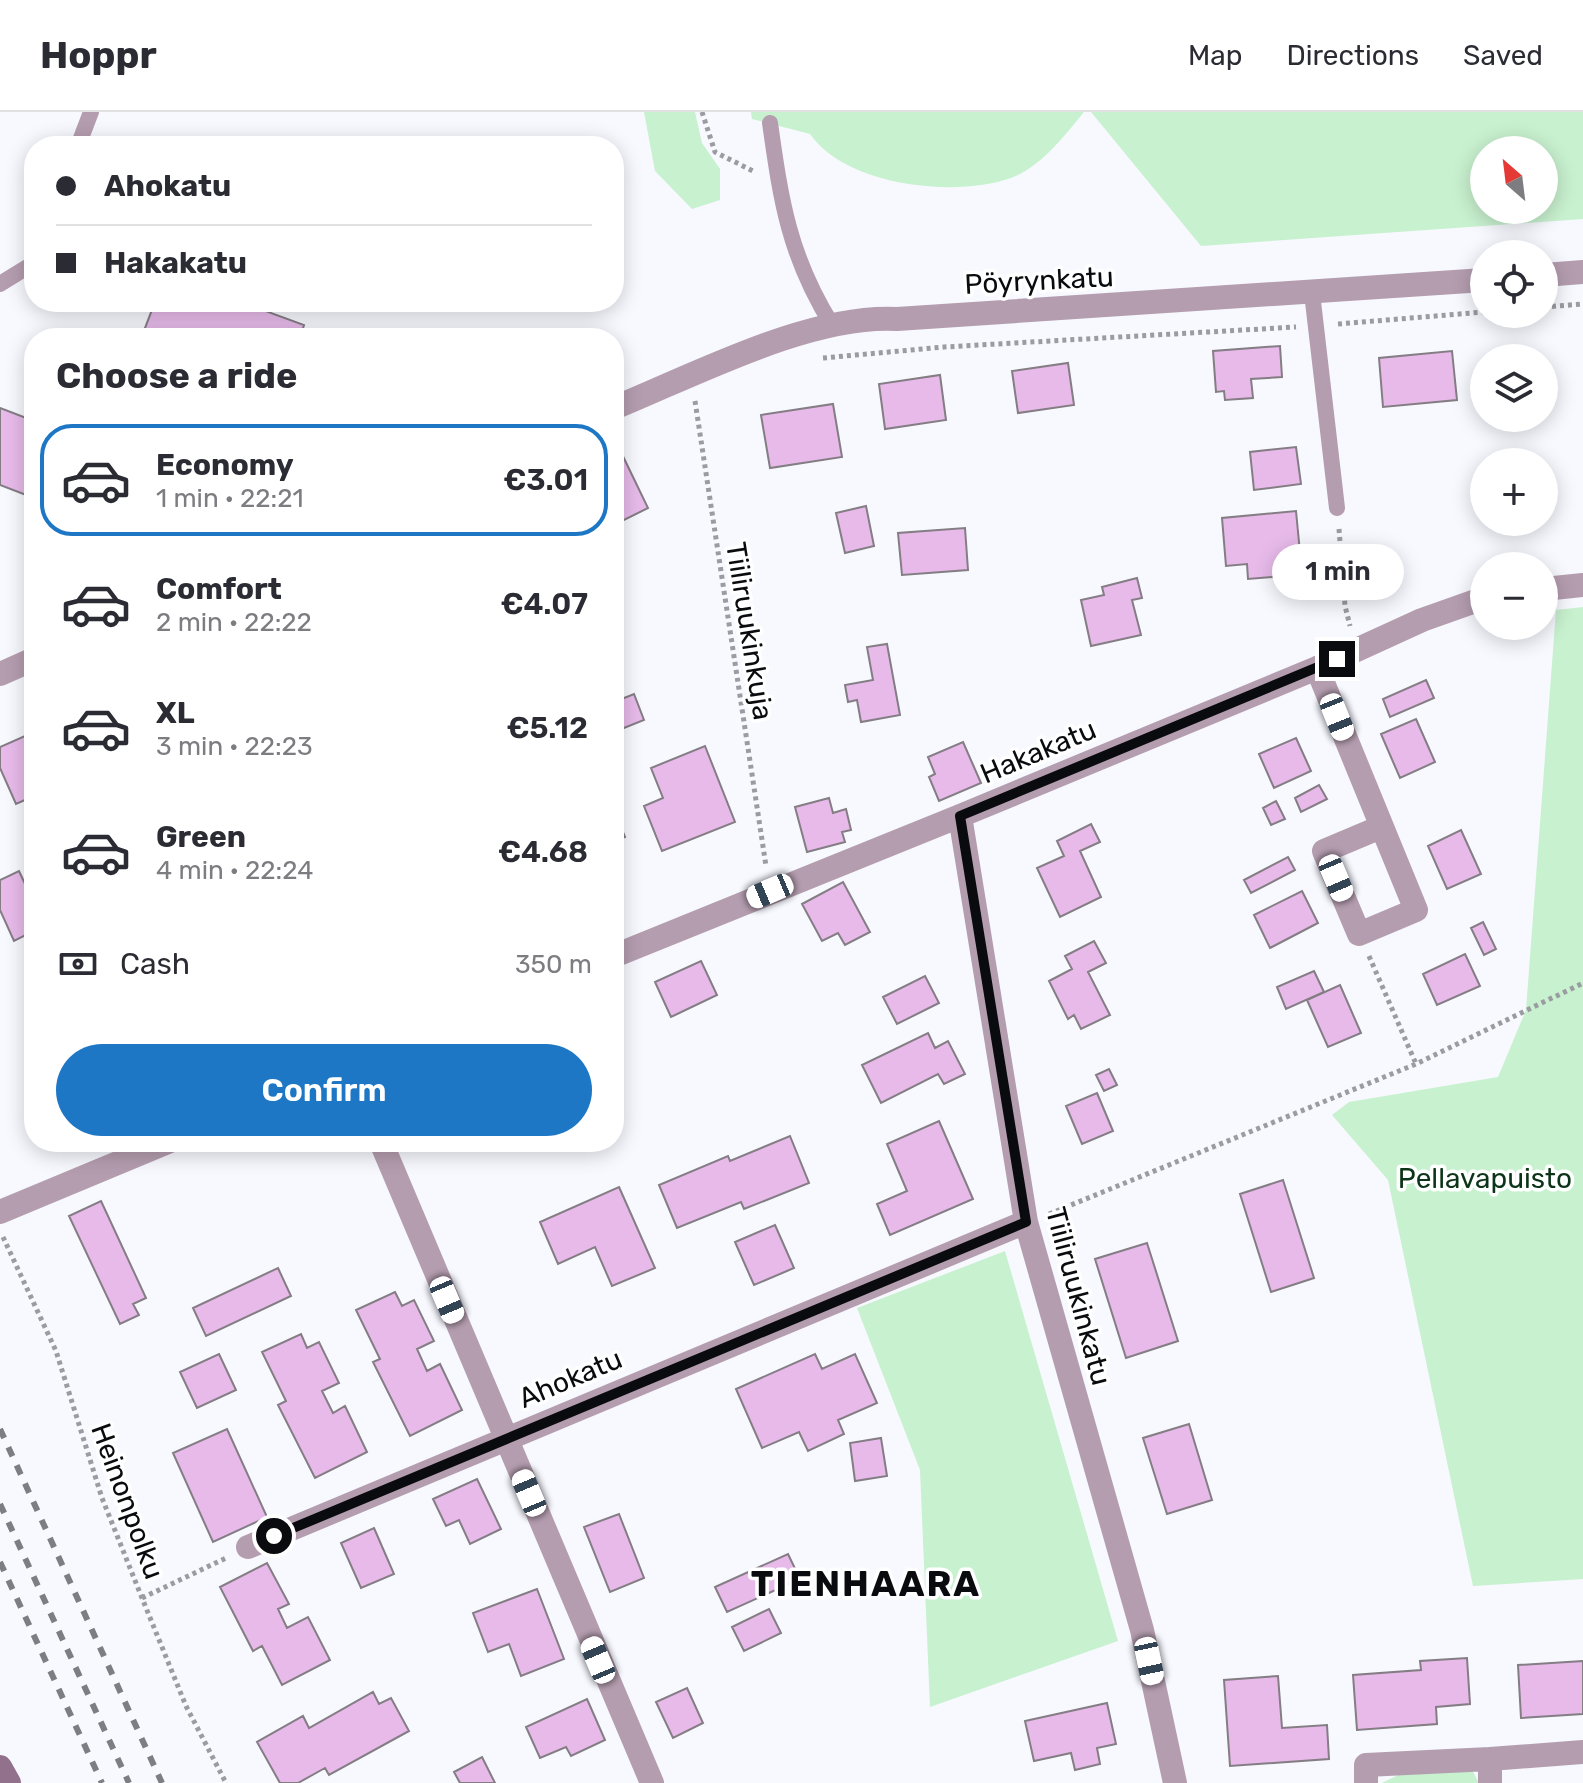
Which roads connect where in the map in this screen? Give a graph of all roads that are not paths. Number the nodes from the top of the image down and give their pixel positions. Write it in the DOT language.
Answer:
graph roads {
  1 [pos="91,112"];
  2 [pos="770,123"];
  3 [pos="82,136"];
  4 [pos="24,269"];
  5 [pos="1583,272"];
  6 [pos="1558,274"];
  7 [pos="1470,281"];
  8 [pos="0,284"];
  9 [pos="1312,293"];
  10 [pos="832,325"];
  11 [pos="624,404"];
  12 [pos="1337,508"];
  13 [pos="1583,585"];
  14 [pos="1558,588"];
  15 [pos="1470,603"];
  16 [pos="24,663"];
  17 [pos="1317,668"];
  18 [pos="0,674"];
  19 [pos="960,816"];
  20 [pos="1381,827"];
  21 [pos="624,952"];
  22 [pos="144,1152"];
  23 [pos="385,1152"];
  24 [pos="0,1212"];
  25 [pos="1026,1222"];
  26 [pos="505,1437"];
  27 [pos="248,1547"];
  28 [pos="1583,1752"];
  29 [pos="0,1767"];
  30 [pos="1490,1771"];
  31 [pos="9,1783"];
  32 [pos="652,1783"];
  33 [pos="1175,1783"];
  34 [pos="1366,1783"];
  1 -- 3 [label="lane"];
  2 -- 10 [label="lane"];
  4 -- 8 [label="lane"];
  5 -- 6 [label="street"];
  7 -- 9 [label="street, Pöyrynkatu"];
  9 -- 10 [label="street, Pöyrynkatu"];
  9 -- 12 [label="lane"];
  10 -- 11 [label="street, Pöyrynkatu"];
  13 -- 14 [label="street"];
  15 -- 17 [label="street, Hakakatu"];
  16 -- 18 [label="street"];
  17 -- 19 [label="street, Hakakatu"];
  17 -- 20 [label="street"];
  19 -- 21 [label="street, Hakakatu"];
  19 -- 25 [label="street, Tiiliruukinkatu"];
  20 -- 20 [label="street"];
  22 -- 24 [label="street"];
  23 -- 26 [label="street"];
  25 -- 26 [label="street, Ahokatu"];
  25 -- 33 [label="street, Tiiliruukinkatu"];
  26 -- 27 [label="street, Ahokatu"];
  26 -- 32 [label="street"];
  28 -- 30 [label="street"];
  29 -- 31 [label="street"];
  30 -- 34 [label="street"];
}
